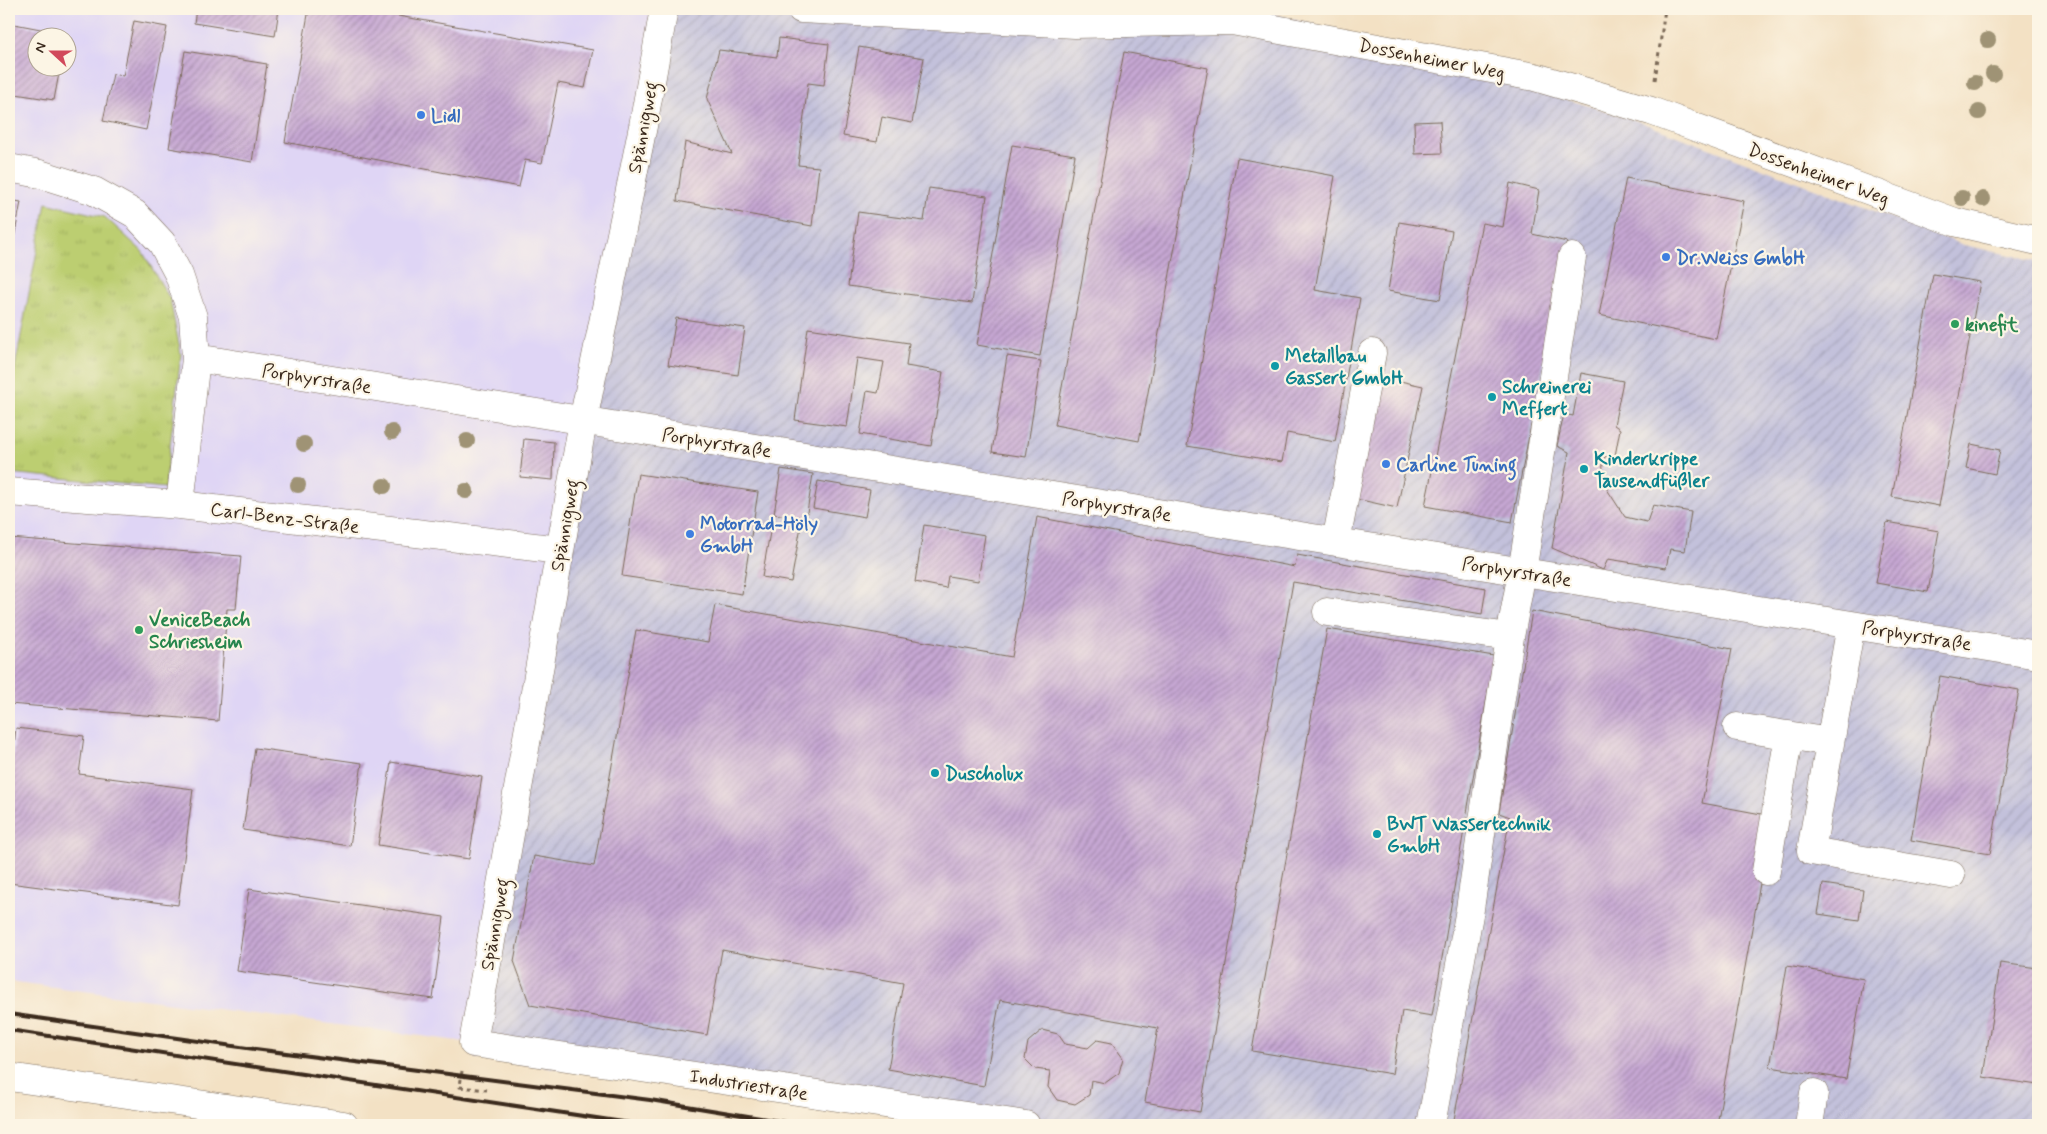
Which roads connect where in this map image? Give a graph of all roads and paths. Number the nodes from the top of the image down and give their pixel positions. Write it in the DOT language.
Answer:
graph roads {
  1 [pos="664,9"];
  2 [pos="800,9"];
  3 [pos="1666,9"];
  4 [pos="1651,110"];
  5 [pos="9,168"];
  6 [pos="2038,241"];
  7 [pos="1572,257"];
  8 [pos="1372,353"];
  9 [pos="196,358"];
  10 [pos="582,420"];
  11 [pos="9,492"];
  12 [pos="180,505"];
  13 [pos="1336,542"];
  14 [pos="560,550"];
  15 [pos="1522,572"];
  16 [pos="1327,612"];
  17 [pos="1851,625"];
  18 [pos="1510,637"];
  19 [pos="2038,655"];
  20 [pos="1737,727"];
  21 [pos="1789,735"];
  22 [pos="1830,742"];
  23 [pos="1766,871"];
  24 [pos="1950,875"];
  25 [pos="468,1053"];
  26 [pos="9,1076"];
  27 [pos="487,1090"];
  28 [pos="1814,1093"];
  29 [pos="9,1123"];
  30 [pos="28,1125"];
  31 [pos="344,1125"];
  32 [pos="1026,1125"];
  33 [pos="1432,1125"];
  34 [pos="1809,1125"];
  1 -- 10 [label="street, Spännigweg"];
  2 -- 4 [label="street, Dossenheimer Weg"];
  3 -- 4 [label="path"];
  4 -- 6 [label="street, Dossenheimer Weg"];
  5 -- 9 [label="street"];
  7 -- 15 [label="street"];
  8 -- 13 [label="street"];
  9 -- 10 [label="street, Porphyrstraße"];
  9 -- 12 [label="street"];
  10 -- 13 [label="street, Porphyrstraße"];
  10 -- 14 [label="street, Spännigweg"];
  11 -- 12 [label="street, Carl-Benz-Straße"];
  12 -- 14 [label="street, Carl-Benz-Straße"];
  13 -- 15 [label="street, Porphyrstraße"];
  14 -- 25 [label="street, Spännigweg"];
  15 -- 17 [label="street, Porphyrstraße"];
  15 -- 18 [label="street"];
  16 -- 18 [label="street"];
  17 -- 19 [label="street, Porphyrstraße"];
  17 -- 22 [label="street"];
  18 -- 33 [label="street"];
  20 -- 21 [label="street"];
  21 -- 22 [label="street"];
  21 -- 23 [label="street"];
  22 -- 24 [label="street"];
  25 -- 27 [label="path"];
  25 -- 32 [label="street, Industriestraße"];
  26 -- 31 [label="street"];
  28 -- 34 [label="street"];
  29 -- 30 [label="path"];
}
